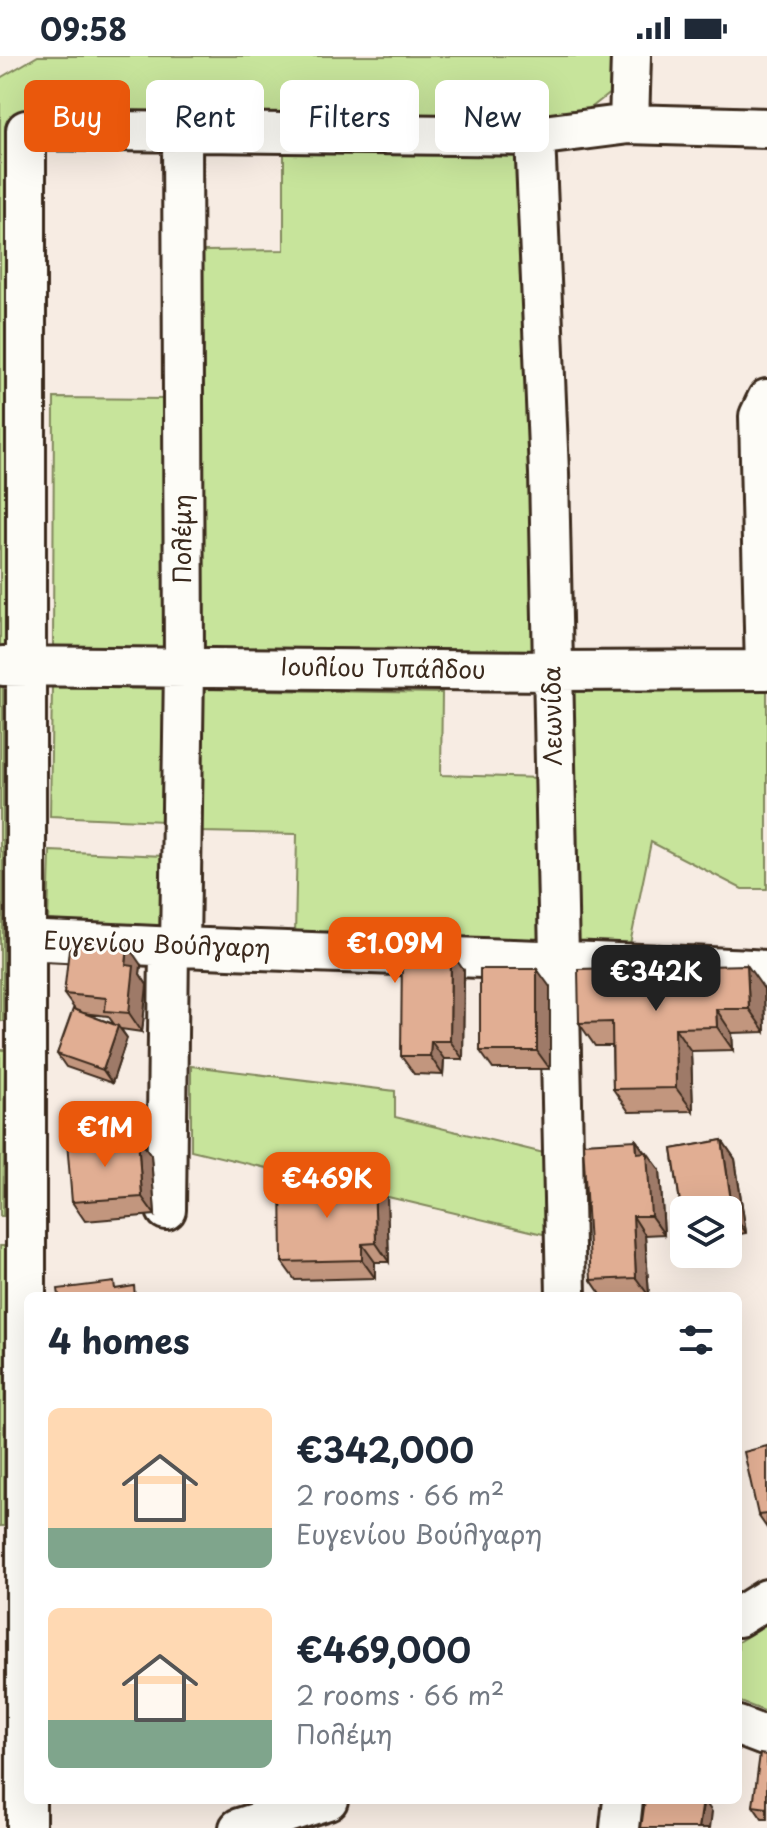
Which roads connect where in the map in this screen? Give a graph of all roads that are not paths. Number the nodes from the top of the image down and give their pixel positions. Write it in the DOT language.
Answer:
graph roads {
  1 [pos="631,56"];
  2 [pos="629,124"];
  3 [pos="767,128"];
  4 [pos="146,130"];
  5 [pos="264,131"];
  6 [pos="435,134"];
  7 [pos="549,134"];
  8 [pos="182,152"];
  9 [pos="536,152"];
  10 [pos="767,399"];
  11 [pos="13,666"];
  12 [pos="184,667"];
  13 [pos="766,670"];
  14 [pos="552,671"];
  15 [pos="27,940"];
  16 [pos="174,947"];
  17 [pos="560,959"];
  18 [pos="767,970"];
  19 [pos="12,1033"];
  20 [pos="166,1210"];
  21 [pos="12,1232"];
  22 [pos="566,1292"];
  23 [pos="24,1496"];
  24 [pos="767,1599"];
  25 [pos="742,1615"];
  26 [pos="742,1728"];
  27 [pos="767,1737"];
  28 [pos="26,1804"];
  29 [pos="319,1804"];
  30 [pos="623,1804"];
  31 [pos="277,1822"];
  32 [pos="26,1828"];
  33 [pos="239,1828"];
  34 [pos="620,1828"];
  1 -- 2 [label="street"];
  2 -- 3 [label="street"];
  2 -- 7 [label="street"];
  4 -- 11 [label="street"];
  5 -- 6 [label="street"];
  8 -- 12 [label="street, Πολέμη"];
  9 -- 14 [label="street, Λεωνίδα"];
  10 -- 13 [label="street"];
  11 -- 12 [label="street, Ιουλίου Τυπάλδου"];
  11 -- 15 [label="street"];
  12 -- 14 [label="street, Ιουλίου Τυπάλδου"];
  12 -- 16 [label="street, Πολέμη"];
  13 -- 14 [label="street, Ιουλίου Τυπάλδου"];
  14 -- 17 [label="street, Λεωνίδα"];
  15 -- 16 [label="street, Ευγενίου Βούλγαρη"];
  15 -- 19 [label="street"];
  16 -- 17 [label="street, Ευγενίου Βούλγαρη"];
  16 -- 20 [label="street, Πολέμη"];
  17 -- 18 [label="street, Ευγενίου Βούλγαρη"];
  17 -- 22 [label="street, Λεωνίδα"];
  19 -- 21 [label="street"];
  21 -- 23 [label="street"];
  24 -- 25 [label="street"];
  26 -- 27 [label="street"];
  28 -- 32 [label="street"];
  29 -- 31 [label="street"];
  30 -- 34 [label="street"];
  31 -- 33 [label="street"];
}
